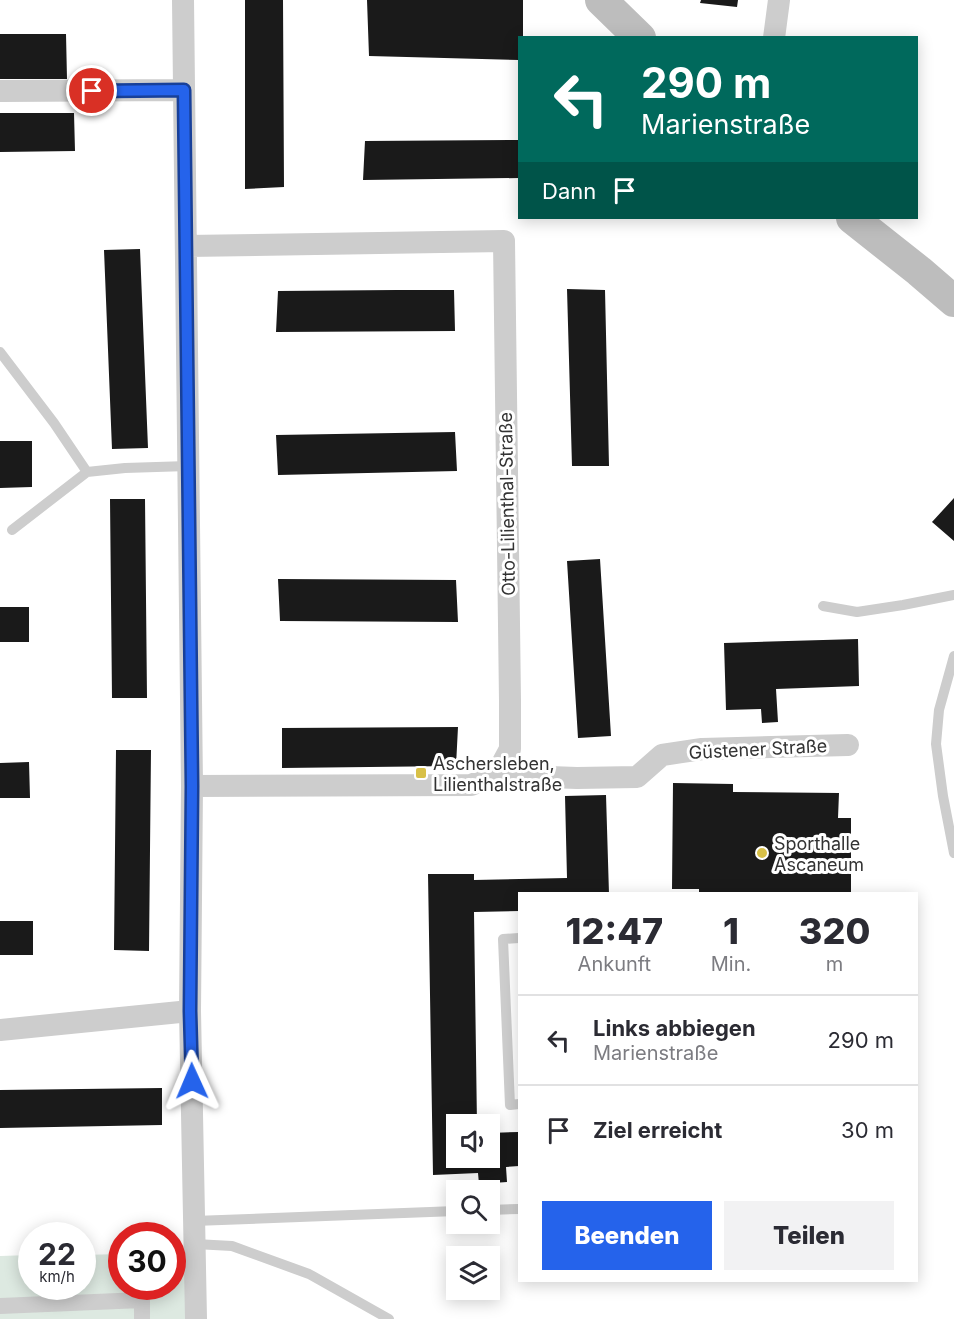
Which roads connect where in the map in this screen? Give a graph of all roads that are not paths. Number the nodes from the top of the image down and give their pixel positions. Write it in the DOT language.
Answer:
graph roads {
  1 [pos="183,0"];
  2 [pos="601,0"];
  3 [pos="779,0"];
  4 [pos="638,36"];
  5 [pos="774,36"];
  6 [pos="184,90"];
  7 [pos="0,91"];
  8 [pos="853,219"];
  9 [pos="187,246"];
  10 [pos="954,301"];
  11 [pos="0,352"];
  12 [pos="188,466"];
  13 [pos="87,472"];
  14 [pos="12,530"];
  15 [pos="954,595"];
  16 [pos="823,606"];
  17 [pos="954,656"];
  18 [pos="848,745"];
  19 [pos="496,775"];
  20 [pos="192,786"];
  21 [pos="954,853"];
  22 [pos="518,938"];
  23 [pos="190,1011"];
  24 [pos="0,1030"];
  25 [pos="518,1104"];
  26 [pos="518,1209"];
  27 [pos="500,1210"];
  28 [pos="446,1213"];
  29 [pos="194,1232"];
  30 [pos="0,1306"];
  31 [pos="142,1319"];
  32 [pos="196,1319"];
  33 [pos="389,1319"];
  1 -- 6 [label="street"];
  2 -- 4 [label="main road"];
  3 -- 5 [label="street"];
  6 -- 7 [label="street"];
  6 -- 9 [label="street"];
  8 -- 10 [label="main road"];
  9 -- 12 [label="street"];
  9 -- 19 [label="street, Otto-Lilienthal-Straße"];
  11 -- 13 [label="lane"];
  12 -- 13 [label="lane"];
  12 -- 20 [label="street"];
  13 -- 14 [label="lane"];
  15 -- 16 [label="lane"];
  17 -- 21 [label="lane"];
  18 -- 19 [label="street, Güstener Straße"];
  19 -- 20 [label="street"];
  20 -- 23 [label="street"];
  22 -- 25 [label="lane"];
  23 -- 24 [label="street"];
  23 -- 29 [label="street"];
  26 -- 27 [label="lane"];
  28 -- 29 [label="lane"];
  29 -- 32 [label="street"];
  29 -- 33 [label="lane"];
  30 -- 31 [label="street"];
}
